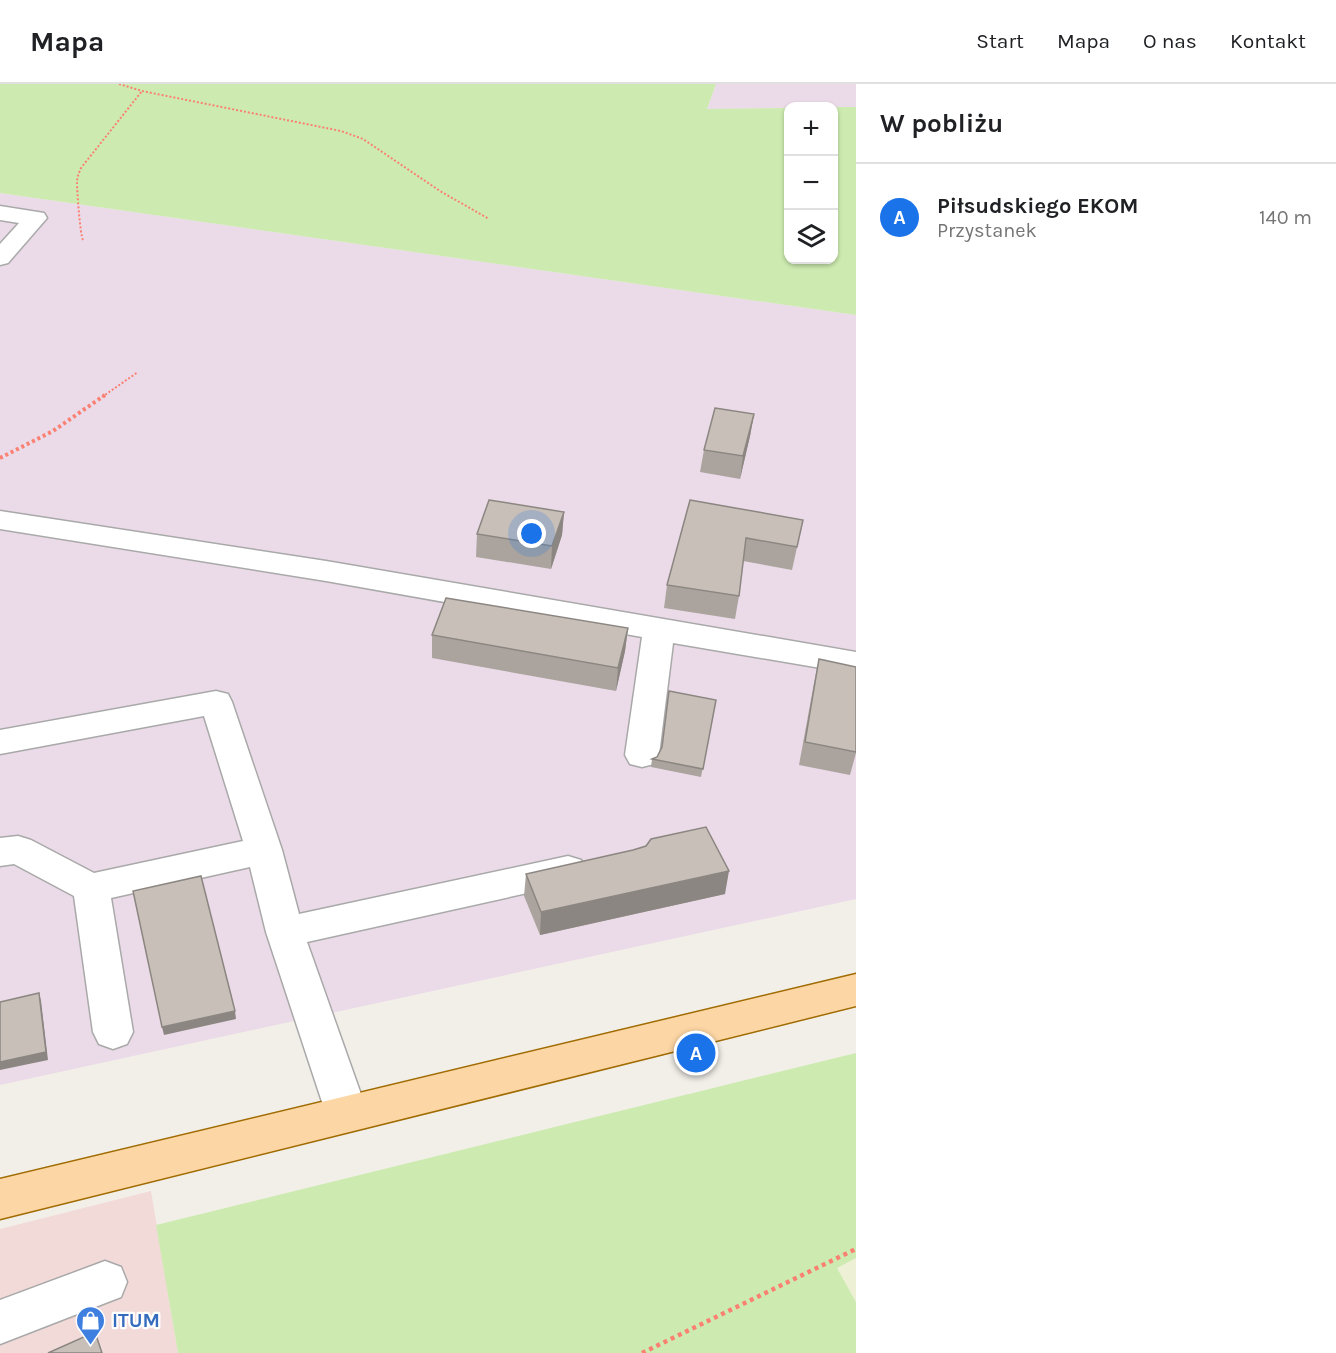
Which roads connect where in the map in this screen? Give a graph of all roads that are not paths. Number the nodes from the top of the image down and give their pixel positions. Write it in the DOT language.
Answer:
graph roads {
  1 [pos="0,213"];
  2 [pos="0,258"];
  3 [pos="0,520"];
  4 [pos="659,630"];
  5 [pos="856,663"];
  6 [pos="0,742"];
  7 [pos="642,755"];
  8 [pos="264,850"];
  9 [pos="0,852"];
  10 [pos="594,864"];
  11 [pos="91,888"];
  12 [pos="285,932"];
  13 [pos="856,990"];
  14 [pos="113,1032"];
  15 [pos="347,1114"];
  16 [pos="0,1199"];
  17 [pos="105,1282"];
  18 [pos="0,1322"];
  1 -- 2 [label="lane"];
  3 -- 4 [label="lane"];
  4 -- 5 [label="lane"];
  4 -- 7 [label="lane"];
  6 -- 8 [label="lane"];
  8 -- 11 [label="lane"];
  8 -- 12 [label="lane"];
  9 -- 11 [label="lane"];
  10 -- 12 [label="lane"];
  11 -- 14 [label="lane"];
  12 -- 15 [label="lane"];
  13 -- 15 [label="main road"];
  15 -- 16 [label="main road"];
  17 -- 18 [label="lane"];
}
